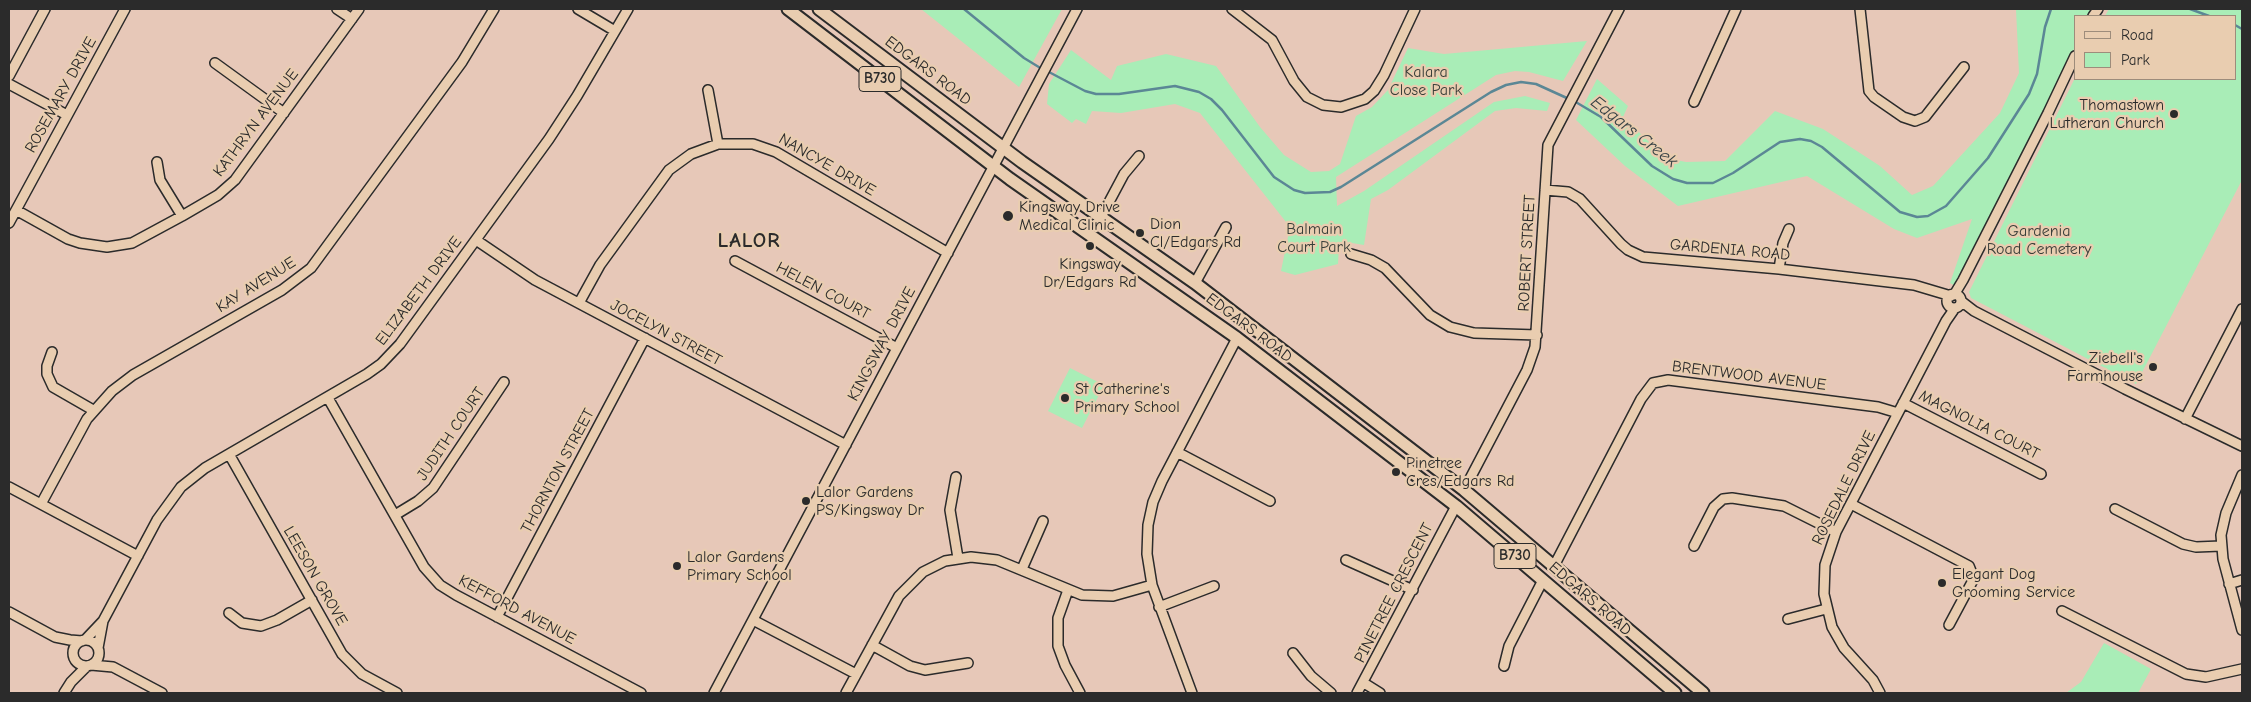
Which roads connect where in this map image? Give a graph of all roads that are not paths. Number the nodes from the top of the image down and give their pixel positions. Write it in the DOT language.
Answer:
graph roads {
  1 [pos="45,9"];
  2 [pos="125,9"];
  3 [pos="338,9"];
  4 [pos="359,9"];
  5 [pos="494,9"];
  6 [pos="578,9"];
  7 [pos="628,9"];
  8 [pos="788,9"];
  9 [pos="819,9"];
  10 [pos="1077,9"];
  11 [pos="1232,9"];
  12 [pos="1415,9"];
  13 [pos="1736,9"];
  14 [pos="1860,9"];
  15 [pos="1617,11"];
  16 [pos="352,19"];
  17 [pos="615,31"];
  18 [pos="2074,58"];
  19 [pos="215,63"];
  20 [pos="1964,67"];
  21 [pos="9,76"];
  22 [pos="9,84"];
  23 [pos="708,90"];
  24 [pos="1694,102"];
  25 [pos="284,113"];
  26 [pos="67,115"];
  27 [pos="718,144"];
  28 [pos="1003,148"];
  29 [pos="1139,156"];
  30 [pos="158,162"];
  31 [pos="995,167"];
  32 [pos="1545,190"];
  33 [pos="16,210"];
  34 [pos="182,216"];
  35 [pos="1100,218"];
  36 [pos="9,223"];
  37 [pos="1226,226"];
  38 [pos="1789,229"];
  39 [pos="476,240"];
  40 [pos="1144,248"];
  41 [pos="948,253"];
  42 [pos="1351,254"];
  43 [pos="735,261"];
  44 [pos="1134,264"];
  45 [pos="1779,269"];
  46 [pos="1195,283"];
  47 [pos="1954,301"];
  48 [pos="579,303"];
  49 [pos="2242,309"];
  50 [pos="1537,335"];
  51 [pos="645,338"];
  52 [pos="1237,338"];
  53 [pos="897,348"];
  54 [pos="52,352"];
  55 [pos="504,382"];
  56 [pos="328,398"];
  57 [pos="1904,402"];
  58 [pos="1353,405"];
  59 [pos="93,410"];
  60 [pos="1898,413"];
  61 [pos="2185,418"];
  62 [pos="1343,420"];
  63 [pos="846,445"];
  64 [pos="2242,446"];
  65 [pos="1177,452"];
  66 [pos="229,454"];
  67 [pos="2041,474"];
  68 [pos="2242,475"];
  69 [pos="956,477"];
  70 [pos="9,487"];
  71 [pos="1464,490"];
  72 [pos="1270,501"];
  73 [pos="41,504"];
  74 [pos="1851,504"];
  75 [pos="1456,506"];
  76 [pos="2114,509"];
  77 [pos="394,515"];
  78 [pos="1043,521"];
  79 [pos="1836,532"];
  80 [pos="1694,546"];
  81 [pos="2221,546"];
  82 [pos="138,556"];
  83 [pos="958,558"];
  84 [pos="1346,560"];
  85 [pos="1554,566"];
  86 [pos="1022,569"];
  87 [pos="1543,580"];
  88 [pos="2242,580"];
  89 [pos="2229,584"];
  90 [pos="1152,585"];
  91 [pos="1214,586"];
  92 [pos="1068,590"];
  93 [pos="1413,590"];
  94 [pos="312,600"];
  95 [pos="1159,607"];
  96 [pos="1826,609"];
  97 [pos="2062,611"];
  98 [pos="9,612"];
  99 [pos="229,613"];
  100 [pos="497,617"];
  101 [pos="1788,619"];
  102 [pos="753,620"];
  103 [pos="103,621"];
  104 [pos="1622,624"];
  105 [pos="1949,625"];
  106 [pos="2242,630"];
  107 [pos="55,637"];
  108 [pos="1610,638"];
  109 [pos="83,640"];
  110 [pos="872,645"];
  111 [pos="98,650"];
  112 [pos="1293,653"];
  113 [pos="74,658"];
  114 [pos="968,663"];
  115 [pos="89,665"];
  116 [pos="1504,666"];
  117 [pos="113,667"];
  118 [pos="2242,669"];
  119 [pos="856,674"];
  120 [pos="70,682"];
  121 [pos="1364,683"];
  122 [pos="64,693"];
  123 [pos="162,693"];
  124 [pos="397,693"];
  125 [pos="641,693"];
  126 [pos="714,693"];
  127 [pos="846,693"];
  128 [pos="1080,693"];
  129 [pos="1192,693"];
  130 [pos="1331,693"];
  131 [pos="1357,693"];
  132 [pos="1380,693"];
  133 [pos="1675,693"];
  134 [pos="1703,693"];
  135 [pos="1880,693"];
  1 -- 21 [label="street"];
  2 -- 26 [label="street, ROSEMARY DRIVE"];
  3 -- 16 [label="street"];
  4 -- 16 [label="street, KATHRYN AVENUE"];
  5 -- 59 [label="street, KAY AVENUE"];
  6 -- 17 [label="street"];
  7 -- 17 [label="street, ELIZABETH DRIVE"];
  8 -- 31 [label="main road, EDGARS ROAD / B730"];
  9 -- 28 [label="main road, EDGARS ROAD / B730"];
  10 -- 28 [label="street, KINGSWAY DRIVE"];
  11 -- 12 [label="street"];
  13 -- 24 [label="street"];
  14 -- 20 [label="street"];
  15 -- 32 [label="street, ROBERT STREET"];
  16 -- 25 [label="street, KATHRYN AVENUE"];
  17 -- 39 [label="street, ELIZABETH DRIVE"];
  18 -- 47 [label="street, ROSEDALE DRIVE"];
  19 -- 25 [label="street"];
  22 -- 26 [label="street"];
  23 -- 27 [label="street"];
  25 -- 34 [label="street, KATHRYN AVENUE"];
  26 -- 33 [label="street, ROSEMARY DRIVE"];
  27 -- 41 [label="street, NANCYE DRIVE"];
  27 -- 48 [label="street, NANCYE DRIVE"];
  28 -- 31 [label="street, KINGSWAY DRIVE"];
  28 -- 35 [label="main road, EDGARS ROAD / B730"];
  29 -- 35 [label="street"];
  30 -- 34 [label="street"];
  31 -- 41 [label="street, KINGSWAY DRIVE"];
  31 -- 44 [label="main road, EDGARS ROAD / B730"];
  32 -- 45 [label="street, GARDENIA ROAD"];
  32 -- 50 [label="street, ROBERT STREET"];
  33 -- 34 [label="street, KATHRYN AVENUE"];
  33 -- 36 [label="street, ROSEMARY DRIVE"];
  35 -- 40 [label="main road, EDGARS ROAD / B730"];
  37 -- 46 [label="street"];
  38 -- 45 [label="street"];
  39 -- 48 [label="street, JOCELYN STREET"];
  39 -- 56 [label="street, ELIZABETH DRIVE"];
  40 -- 44 [label="main road"];
  40 -- 46 [label="main road, EDGARS ROAD / B730"];
  41 -- 53 [label="street, KINGSWAY DRIVE"];
  42 -- 50 [label="street"];
  43 -- 53 [label="street, HELEN COURT"];
  44 -- 52 [label="main road, EDGARS ROAD / B730"];
  45 -- 47 [label="street, GARDENIA ROAD"];
  46 -- 58 [label="main road, EDGARS ROAD / B730"];
  47 -- 57 [label="street, ROSEDALE DRIVE"];
  47 -- 61 [label="street, GARDENIA ROAD"];
  48 -- 51 [label="street, JOCELYN STREET"];
  49 -- 61 [label="street"];
  50 -- 71 [label="street, ROBERT STREET"];
  51 -- 63 [label="street, JOCELYN STREET"];
  51 -- 100 [label="street, THORNTON STREET"];
  52 -- 62 [label="main road, EDGARS ROAD / B730"];
  52 -- 65 [label="street"];
  53 -- 63 [label="street, KINGSWAY DRIVE"];
  54 -- 59 [label="street"];
  55 -- 77 [label="street, JUDITH COURT"];
  56 -- 66 [label="street, ELIZABETH DRIVE"];
  56 -- 77 [label="street, KEFFORD AVENUE"];
  57 -- 60 [label="street, ROSEDALE DRIVE"];
  57 -- 67 [label="street, MAGNOLIA COURT"];
  58 -- 62 [label="main road"];
  58 -- 71 [label="main road, EDGARS ROAD / B730"];
  59 -- 73 [label="street, KAY AVENUE"];
  60 -- 74 [label="street, ROSEDALE DRIVE"];
  60 -- 85 [label="street, BRENTWOOD AVENUE"];
  61 -- 64 [label="street, GARDENIA ROAD"];
  62 -- 75 [label="main road, EDGARS ROAD / B730"];
  63 -- 102 [label="street, KINGSWAY DRIVE"];
  65 -- 72 [label="street"];
  65 -- 90 [label="street"];
  66 -- 82 [label="street, ELIZABETH DRIVE"];
  66 -- 94 [label="street, LEESON GROVE"];
  68 -- 81 [label="street"];
  69 -- 83 [label="street"];
  70 -- 73 [label="street"];
  71 -- 85 [label="main road, EDGARS ROAD / B730"];
  73 -- 82 [label="street"];
  74 -- 79 [label="street, ROSEDALE DRIVE"];
  74 -- 105 [label="street"];
  75 -- 87 [label="main road, EDGARS ROAD / B730"];
  75 -- 93 [label="street, PINETREE CRESCENT"];
  76 -- 81 [label="street"];
  77 -- 100 [label="street, KEFFORD AVENUE"];
  78 -- 86 [label="street"];
  79 -- 80 [label="street"];
  79 -- 96 [label="street, ROSEDALE DRIVE"];
  81 -- 89 [label="street"];
  82 -- 103 [label="street, ELIZABETH DRIVE"];
  83 -- 86 [label="street"];
  83 -- 110 [label="street"];
  84 -- 93 [label="street"];
  85 -- 104 [label="main road, EDGARS ROAD / B730"];
  86 -- 92 [label="street"];
  87 -- 108 [label="main road, EDGARS ROAD / B730"];
  87 -- 116 [label="street"];
  88 -- 89 [label="street"];
  89 -- 106 [label="street"];
  90 -- 92 [label="street"];
  90 -- 95 [label="street"];
  91 -- 95 [label="street"];
  92 -- 128 [label="street"];
  93 -- 121 [label="street, PINETREE CRESCENT"];
  94 -- 99 [label="street"];
  94 -- 124 [label="street, LEESON GROVE"];
  95 -- 129 [label="street"];
  96 -- 101 [label="street"];
  96 -- 135 [label="street, ROSEDALE DRIVE"];
  97 -- 118 [label="street"];
  98 -- 107 [label="street"];
  100 -- 125 [label="street, KEFFORD AVENUE"];
  102 -- 119 [label="street"];
  102 -- 126 [label="street, KINGSWAY DRIVE"];
  103 -- 109 [label="street, ELIZABETH DRIVE"];
  103 -- 111 [label="street, ELIZABETH DRIVE"];
  104 -- 108 [label="main road"];
  104 -- 134 [label="main road, EDGARS ROAD / B730"];
  107 -- 109 [label="street"];
  107 -- 113 [label="street"];
  108 -- 133 [label="main road, EDGARS ROAD / B730"];
  109 -- 111 [label="street"];
  109 -- 113 [label="street"];
  110 -- 114 [label="street"];
  110 -- 119 [label="street"];
  111 -- 115 [label="street"];
  111 -- 117 [label="street"];
  112 -- 130 [label="street"];
  113 -- 115 [label="street"];
  113 -- 120 [label="street"];
  115 -- 117 [label="street"];
  115 -- 120 [label="street"];
  117 -- 123 [label="street"];
  119 -- 127 [label="street"];
  120 -- 122 [label="street"];
  121 -- 131 [label="street, PINETREE CRESCENT"];
  121 -- 132 [label="street"];
}
